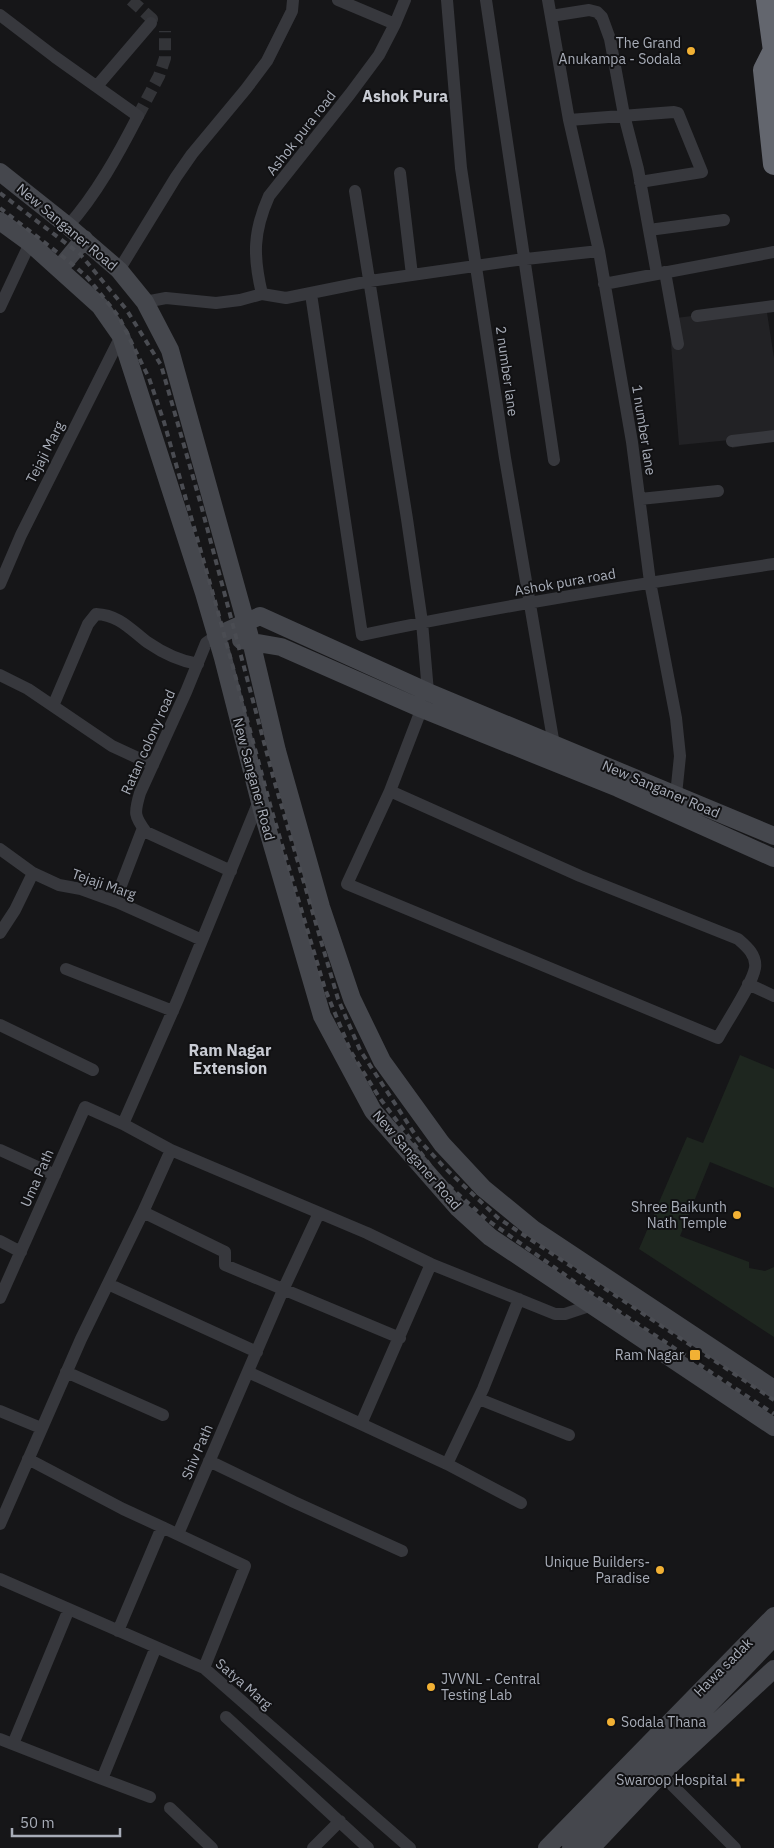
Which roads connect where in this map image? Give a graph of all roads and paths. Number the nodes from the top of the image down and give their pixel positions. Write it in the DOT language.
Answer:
graph roads {
  1 [pos="293,0"];
  2 [pos="338,0"];
  3 [pos="405,0"];
  4 [pos="447,0"];
  5 [pos="486,0"];
  6 [pos="548,0"];
  7 [pos="767,0"];
  8 [pos="0,15"];
  9 [pos="551,16"];
  10 [pos="151,23"];
  11 [pos="395,24"];
  12 [pos="774,50"];
  13 [pos="97,86"];
  14 [pos="624,115"];
  15 [pos="568,120"];
  16 [pos="774,164"];
  17 [pos="0,172"];
  18 [pos="400,173"];
  19 [pos="640,182"];
  20 [pos="355,191"];
  21 [pos="724,220"];
  22 [pos="0,221"];
  23 [pos="68,226"];
  24 [pos="649,230"];
  25 [pos="84,239"];
  26 [pos="30,243"];
  27 [pos="599,251"];
  28 [pos="774,252"];
  29 [pos="525,259"];
  30 [pos="476,266"];
  31 [pos="59,269"];
  32 [pos="119,270"];
  33 [pos="661,273"];
  34 [pos="412,275"];
  35 [pos="370,282"];
  36 [pos="604,284"];
  37 [pos="262,294"];
  38 [pos="311,294"];
  39 [pos="145,302"];
  40 [pos="774,306"];
  41 [pos="0,307"];
  42 [pos="697,316"];
  43 [pos="121,336"];
  44 [pos="678,344"];
  45 [pos="774,436"];
  46 [pos="732,441"];
  47 [pos="554,460"];
  48 [pos="718,490"];
  49 [pos="640,499"];
  50 [pos="774,564"];
  51 [pos="650,582"];
  52 [pos="0,584"];
  53 [pos="530,603"];
  54 [pos="246,622"];
  55 [pos="422,622"];
  56 [pos="216,636"];
  57 [pos="251,641"];
  58 [pos="198,664"];
  59 [pos="0,675"];
  60 [pos="428,692"];
  61 [pos="53,706"];
  62 [pos="422,709"];
  63 [pos="554,745"];
  64 [pos="153,765"];
  65 [pos="390,791"];
  66 [pos="676,795"];
  67 [pos="259,801"];
  68 [pos="143,828"];
  69 [pos="774,836"];
  70 [pos="0,849"];
  71 [pos="774,858"];
  72 [pos="231,871"];
  73 [pos="33,873"];
  74 [pos="115,901"];
  75 [pos="0,933"];
  76 [pos="202,940"];
  77 [pos="66,969"];
  78 [pos="748,984"];
  79 [pos="774,996"];
  80 [pos="173,1011"];
  81 [pos="0,1025"];
  82 [pos="93,1070"];
  83 [pos="123,1124"];
  84 [pos="0,1150"];
  85 [pos="171,1150"];
  86 [pos="55,1175"];
  87 [pos="143,1212"];
  88 [pos="319,1213"];
  89 [pos="0,1242"];
  90 [pos="21,1252"];
  91 [pos="431,1264"];
  92 [pos="108,1284"];
  93 [pos="284,1290"];
  94 [pos="0,1298"];
  95 [pos="519,1299"];
  96 [pos="592,1305"];
  97 [pos="400,1338"];
  98 [pos="257,1352"];
  99 [pos="66,1372"];
  100 [pos="248,1372"];
  101 [pos="774,1389"];
  102 [pos="479,1398"];
  103 [pos="0,1411"];
  104 [pos="163,1415"];
  105 [pos="361,1424"];
  106 [pos="774,1427"];
  107 [pos="41,1428"];
  108 [pos="569,1435"];
  109 [pos="28,1459"];
  110 [pos="209,1461"];
  111 [pos="447,1464"];
  112 [pos="521,1503"];
  113 [pos="0,1524"];
  114 [pos="162,1527"];
  115 [pos="178,1534"];
  116 [pos="402,1551"];
  117 [pos="0,1579"];
  118 [pos="69,1609"];
  119 [pos="774,1616"];
  120 [pos="118,1630"];
  121 [pos="774,1637"];
  122 [pos="156,1647"];
  123 [pos="204,1668"];
  124 [pos="774,1669"];
  125 [pos="226,1717"];
  126 [pos="0,1739"];
  127 [pos="13,1744"];
  128 [pos="661,1774"];
  129 [pos="102,1778"];
  130 [pos="150,1798"];
  131 [pos="170,1808"];
  132 [pos="340,1821"];
  133 [pos="212,1848"];
  134 [pos="313,1848"];
  135 [pos="368,1848"];
  136 [pos="410,1848"];
  137 [pos="547,1848"];
  138 [pos="571,1848"];
  139 [pos="591,1848"];
  140 [pos="735,1848"];
  1 -- 32 [label="street"];
  2 -- 11 [label="street"];
  3 -- 11 [label="street, Ashok pura road"];
  4 -- 30 [label="street, 2 number lane"];
  5 -- 29 [label="street"];
  6 -- 9 [label="street"];
  7 -- 12 [label="highway"];
  8 -- 13 [label="street"];
  9 -- 14 [label="street"];
  9 -- 15 [label="street"];
  10 -- 13 [label="street"];
  11 -- 37 [label="street, Ashok pura road"];
  12 -- 16 [label="highway"];
  13 -- 23 [label="street"];
  14 -- 15 [label="street"];
  14 -- 19 [label="street"];
  14 -- 19 [label="street"];
  15 -- 27 [label="street"];
  17 -- 23 [label="main road, New Sanganer Road"];
  18 -- 34 [label="street"];
  19 -- 24 [label="street"];
  20 -- 35 [label="street"];
  21 -- 24 [label="street"];
  22 -- 26 [label="main road, New Sanganer Road"];
  23 -- 25 [label="main road, New Sanganer Road"];
  24 -- 33 [label="street"];
  25 -- 31 [label="main road"];
  25 -- 32 [label="main road, New Sanganer Road"];
  26 -- 31 [label="main road, New Sanganer Road"];
  26 -- 41 [label="street"];
  27 -- 29 [label="street"];
  27 -- 36 [label="street, 1 number lane"];
  28 -- 33 [label="street"];
  29 -- 30 [label="street"];
  29 -- 47 [label="street"];
  30 -- 34 [label="street"];
  30 -- 53 [label="street, 2 number lane"];
  31 -- 43 [label="main road, New Sanganer Road"];
  32 -- 39 [label="main road, New Sanganer Road"];
  33 -- 36 [label="street"];
  33 -- 44 [label="street"];
  34 -- 35 [label="street"];
  35 -- 38 [label="street"];
  35 -- 55 [label="street"];
  36 -- 49 [label="street, 1 number lane"];
  37 -- 38 [label="street"];
  37 -- 39 [label="street"];
  38 -- 55 [label="street, Ashok pura road"];
  39 -- 54 [label="main road, New Sanganer Road"];
  40 -- 42 [label="street"];
  43 -- 52 [label="street, Tejaji Marg"];
  43 -- 56 [label="main road, New Sanganer Road"];
  45 -- 46 [label="street"];
  48 -- 49 [label="street"];
  49 -- 51 [label="street, 1 number lane"];
  50 -- 51 [label="street, Ashok pura road"];
  51 -- 53 [label="street, Ashok pura road"];
  51 -- 66 [label="street, 1 number lane"];
  53 -- 55 [label="street, Ashok pura road"];
  53 -- 63 [label="street, 2 number lane"];
  54 -- 56 [label="main road, New Sanganer Road"];
  54 -- 57 [label="main road, New Sanganer Road"];
  54 -- 60 [label="main road, New Sanganer Road"];
  55 -- 60 [label="street"];
  56 -- 57 [label="main road, New Sanganer Road"];
  56 -- 58 [label="street, Ratan colony road"];
  56 -- 67 [label="main road, New Sanganer Road"];
  57 -- 62 [label="main road, New Sanganer Road"];
  57 -- 101 [label="main road, New Sanganer Road"];
  58 -- 61 [label="street"];
  58 -- 64 [label="street, Ratan colony road"];
  59 -- 61 [label="street"];
  60 -- 62 [label="street"];
  60 -- 63 [label="main road, New Sanganer Road"];
  61 -- 64 [label="street"];
  62 -- 65 [label="street"];
  62 -- 71 [label="main road, New Sanganer Road"];
  63 -- 66 [label="main road, New Sanganer Road"];
  64 -- 68 [label="street, Ratan colony road"];
  65 -- 78 [label="street"];
  65 -- 78 [label="street"];
  66 -- 69 [label="main road, New Sanganer Road"];
  67 -- 72 [label="street"];
  67 -- 96 [label="main road, New Sanganer Road"];
  68 -- 72 [label="street"];
  68 -- 74 [label="street"];
  70 -- 73 [label="street, Tejaji Marg"];
  72 -- 76 [label="street"];
  73 -- 74 [label="street, Tejaji Marg"];
  73 -- 75 [label="street"];
  74 -- 76 [label="street, Tejaji Marg"];
  76 -- 80 [label="street"];
  77 -- 80 [label="street"];
  78 -- 79 [label="street"];
  80 -- 83 [label="street"];
  81 -- 82 [label="street"];
  83 -- 85 [label="street"];
  83 -- 86 [label="street, Uma Path"];
  84 -- 86 [label="street"];
  85 -- 87 [label="street"];
  85 -- 88 [label="street"];
  86 -- 90 [label="street, Uma Path"];
  87 -- 92 [label="street"];
  87 -- 93 [label="street"];
  88 -- 91 [label="street"];
  88 -- 93 [label="street, Shiv Path"];
  89 -- 90 [label="street"];
  90 -- 94 [label="street, Uma Path"];
  91 -- 95 [label="street"];
  91 -- 97 [label="street"];
  92 -- 98 [label="street"];
  92 -- 99 [label="street"];
  93 -- 97 [label="street"];
  93 -- 98 [label="street, Shiv Path"];
  95 -- 96 [label="street"];
  95 -- 102 [label="street"];
  96 -- 106 [label="main road, New Sanganer Road"];
  97 -- 105 [label="street"];
  98 -- 100 [label="street, Shiv Path"];
  99 -- 104 [label="street"];
  99 -- 107 [label="street"];
  100 -- 105 [label="street"];
  100 -- 110 [label="street, Shiv Path"];
  102 -- 108 [label="street"];
  102 -- 111 [label="street"];
  103 -- 107 [label="street"];
  105 -- 111 [label="street"];
  107 -- 109 [label="street"];
  109 -- 113 [label="street"];
  109 -- 114 [label="street"];
  110 -- 115 [label="street, Shiv Path"];
  110 -- 116 [label="street"];
  111 -- 112 [label="street"];
  114 -- 115 [label="street"];
  114 -- 120 [label="street"];
  115 -- 123 [label="street"];
  117 -- 118 [label="street, Satya Marg"];
  118 -- 120 [label="street, Satya Marg"];
  118 -- 127 [label="street"];
  119 -- 137 [label="main road, Hawa sadak"];
  120 -- 122 [label="street, Satya Marg"];
  121 -- 138 [label="main road"];
  122 -- 123 [label="street, Satya Marg"];
  122 -- 129 [label="street"];
  123 -- 136 [label="street, Satya Marg"];
  124 -- 128 [label="main road"];
  125 -- 132 [label="street"];
  126 -- 127 [label="street"];
  127 -- 129 [label="street"];
  128 -- 139 [label="main road"];
  128 -- 140 [label="street"];
  129 -- 130 [label="street"];
  131 -- 133 [label="street"];
  132 -- 134 [label="street"];
  132 -- 135 [label="street"];
}
